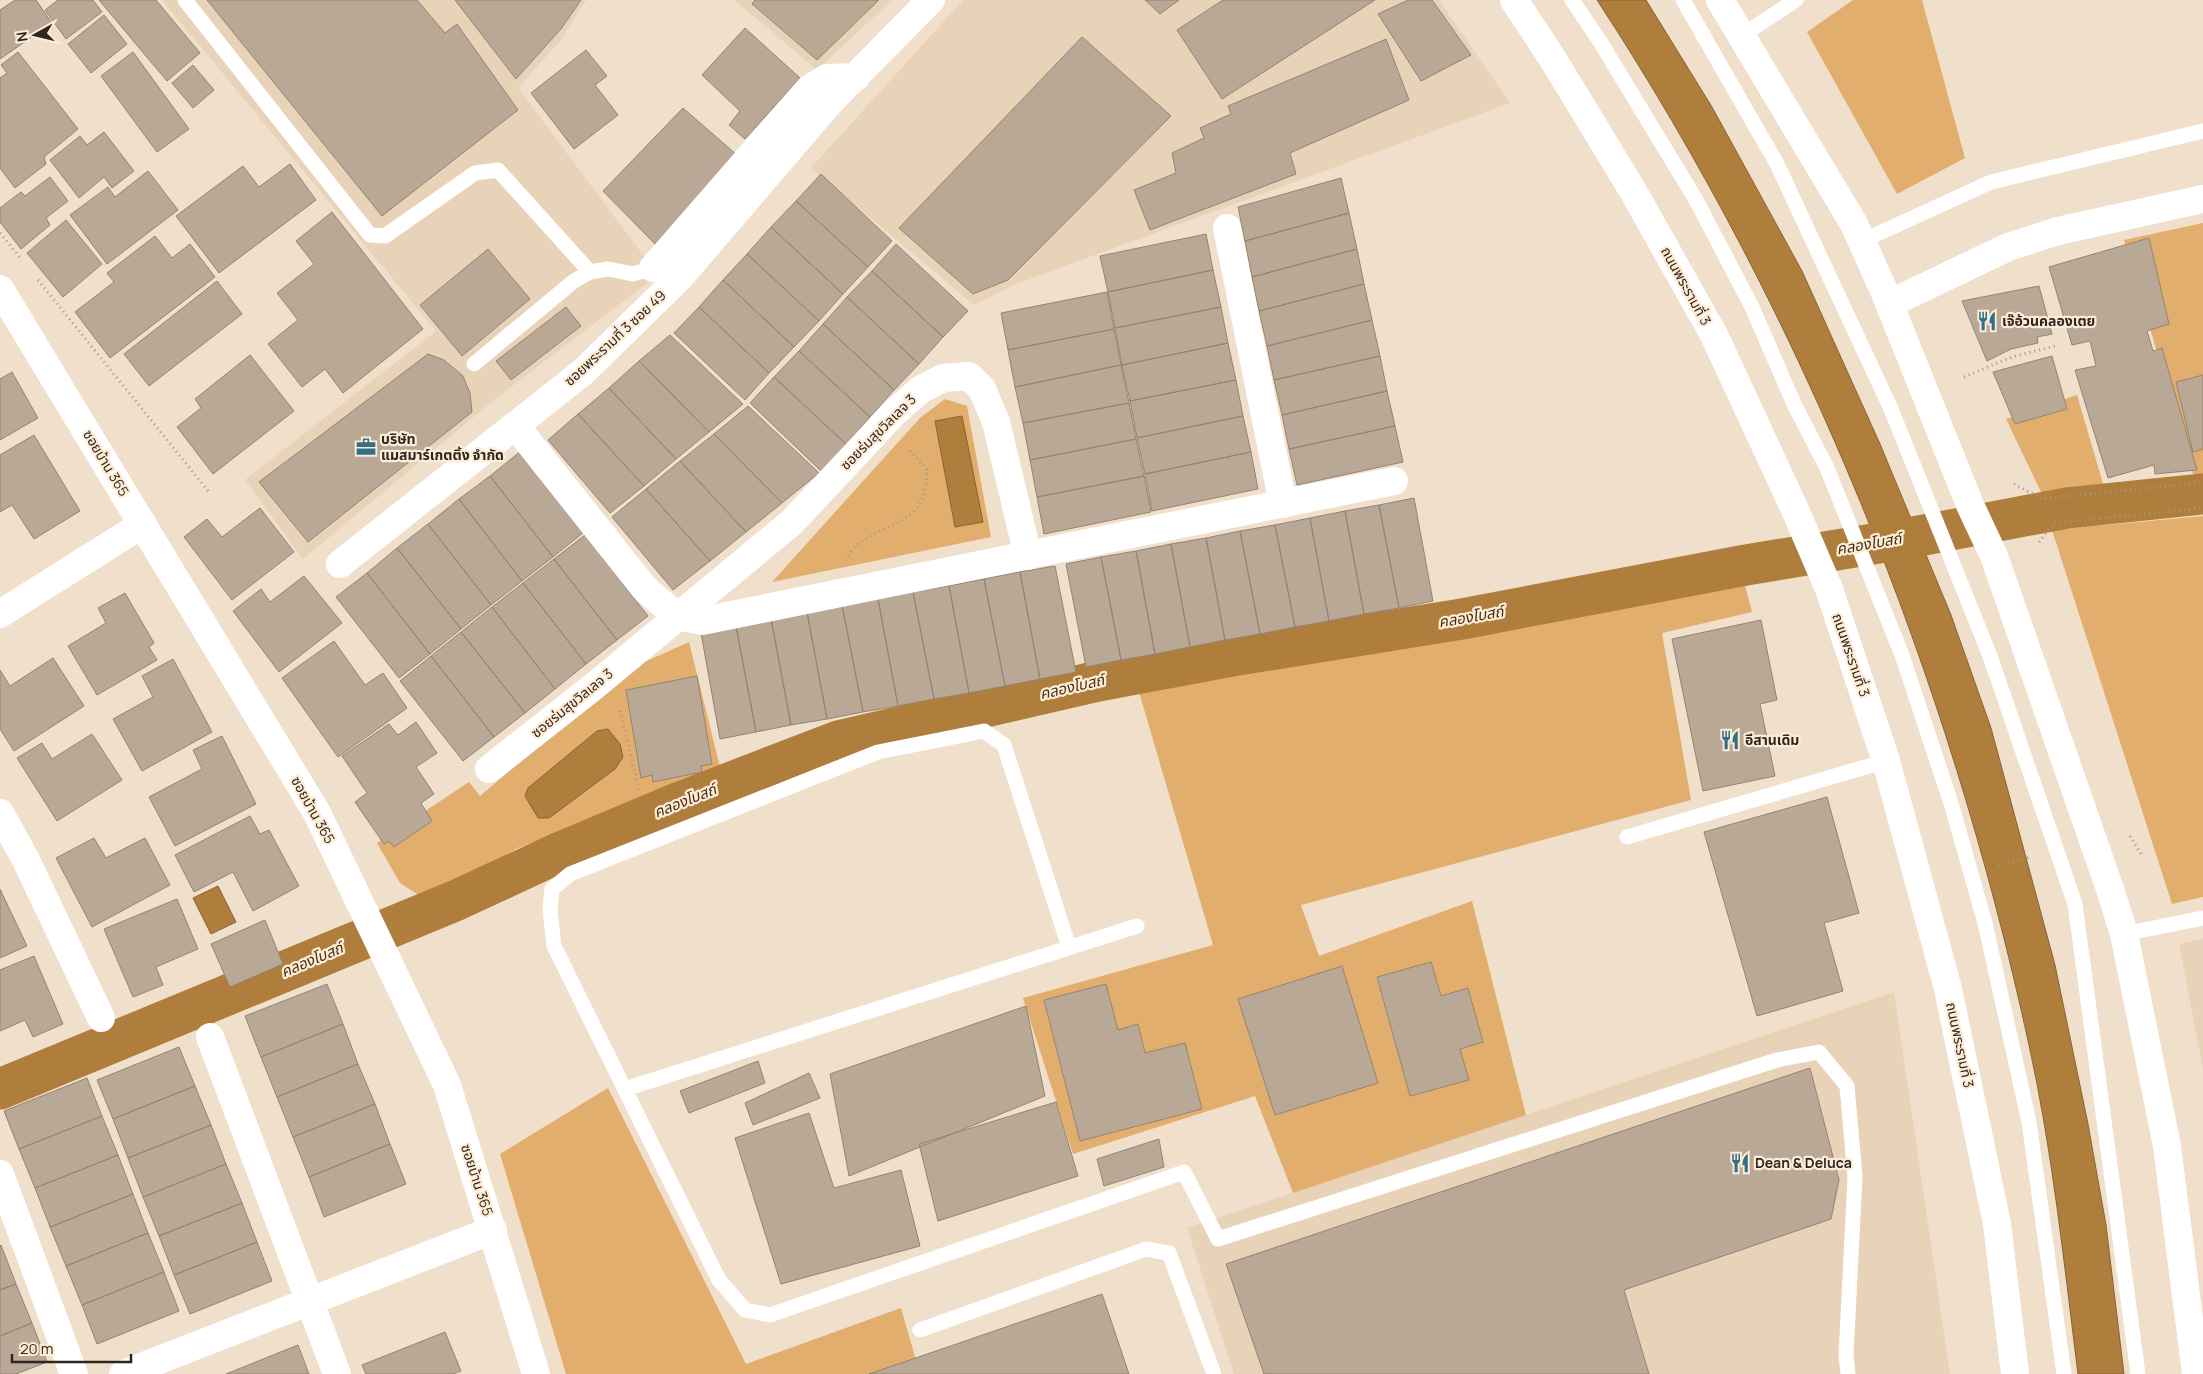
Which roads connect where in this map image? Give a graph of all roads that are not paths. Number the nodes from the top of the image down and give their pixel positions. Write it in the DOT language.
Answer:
graph roads {
  1 [pos="185,0"];
  2 [pos="932,0"];
  3 [pos="1514,0"];
  4 [pos="1572,0"];
  5 [pos="1683,0"];
  6 [pos="1720,0"];
  7 [pos="1796,0"];
  8 [pos="1741,36"];
  9 [pos="856,77"];
  10 [pos="2203,131"];
  11 [pos="2203,199"];
  12 [pos="1227,228"];
  13 [pos="1862,241"];
  14 [pos="653,268"];
  15 [pos="590,272"];
  16 [pos="0,290"];
  17 [pos="1889,304"];
  18 [pos="474,364"];
  19 [pos="515,425"];
  20 [pos="1394,481"];
  21 [pos="1283,504"];
  22 [pos="143,524"];
  23 [pos="1028,556"];
  24 [pos="340,564"];
  25 [pos="0,614"];
  26 [pos="677,616"];
  27 [pos="1886,761"];
  28 [pos="488,768"];
  29 [pos="0,813"];
  30 [pos="1628,837"];
  31 [pos="2203,918"];
  32 [pos="1136,926"];
  33 [pos="2124,934"];
  34 [pos="1069,947"];
  35 [pos="101,1018"];
  36 [pos="210,1037"];
  37 [pos="625,1089"];
  38 [pos="0,1174"];
  39 [pos="493,1230"];
  40 [pos="311,1301"];
  41 [pos="920,1330"];
  42 [pos="74,1374"];
  43 [pos="123,1374"];
  44 [pos="337,1374"];
  45 [pos="536,1374"];
  46 [pos="1214,1374"];
  47 [pos="1848,1374"];
  48 [pos="2015,1374"];
  49 [pos="2064,1374"];
  50 [pos="2138,1374"];
  51 [pos="2196,1374"];
  1 -- 15 [label="lane"];
  2 -- 9 [label="street, ซอยพระรามที่ 3 ซอย 49"];
  3 -- 27 [label="street, ถนนพระรามที่ 3"];
  4 -- 49 [label="lane"];
  5 -- 50 [label="lane"];
  6 -- 8 [label="street"];
  7 -- 8 [label="lane"];
  8 -- 13 [label="street"];
  9 -- 14 [label="street, ซอยพระรามที่ 3 ซอย 49"];
  9 -- 19 [label="street, ซอยพระรามที่ 3 ซอย 49"];
  10 -- 13 [label="lane"];
  11 -- 17 [label="street"];
  12 -- 21 [label="street"];
  13 -- 17 [label="street"];
  14 -- 15 [label="lane"];
  15 -- 18 [label="lane"];
  16 -- 22 [label="street, ซอยบ้าน 365"];
  17 -- 33 [label="street"];
  19 -- 24 [label="street, ซอยพระรามที่ 3 ซอย 49"];
  19 -- 26 [label="street"];
  20 -- 21 [label="street"];
  21 -- 23 [label="street"];
  22 -- 25 [label="street"];
  22 -- 39 [label="street, ซอยบ้าน 365"];
  23 -- 26 [label="street"];
  23 -- 26 [label="street, ซอยร่มสุขวิลเลจ 3"];
  26 -- 28 [label="street, ซอยร่มสุขวิลเลจ 3"];
  27 -- 30 [label="lane"];
  27 -- 48 [label="street, ถนนพระรามที่ 3"];
  29 -- 35 [label="street"];
  31 -- 33 [label="lane"];
  32 -- 34 [label="lane"];
  33 -- 51 [label="street"];
  34 -- 37 [label="lane"];
  34 -- 37 [label="lane"];
  36 -- 40 [label="street"];
  37 -- 47 [label="lane"];
  38 -- 42 [label="street"];
  39 -- 40 [label="street"];
  39 -- 45 [label="street, ซอยบ้าน 365"];
  40 -- 43 [label="street"];
  40 -- 44 [label="street"];
  41 -- 46 [label="lane"];
}
